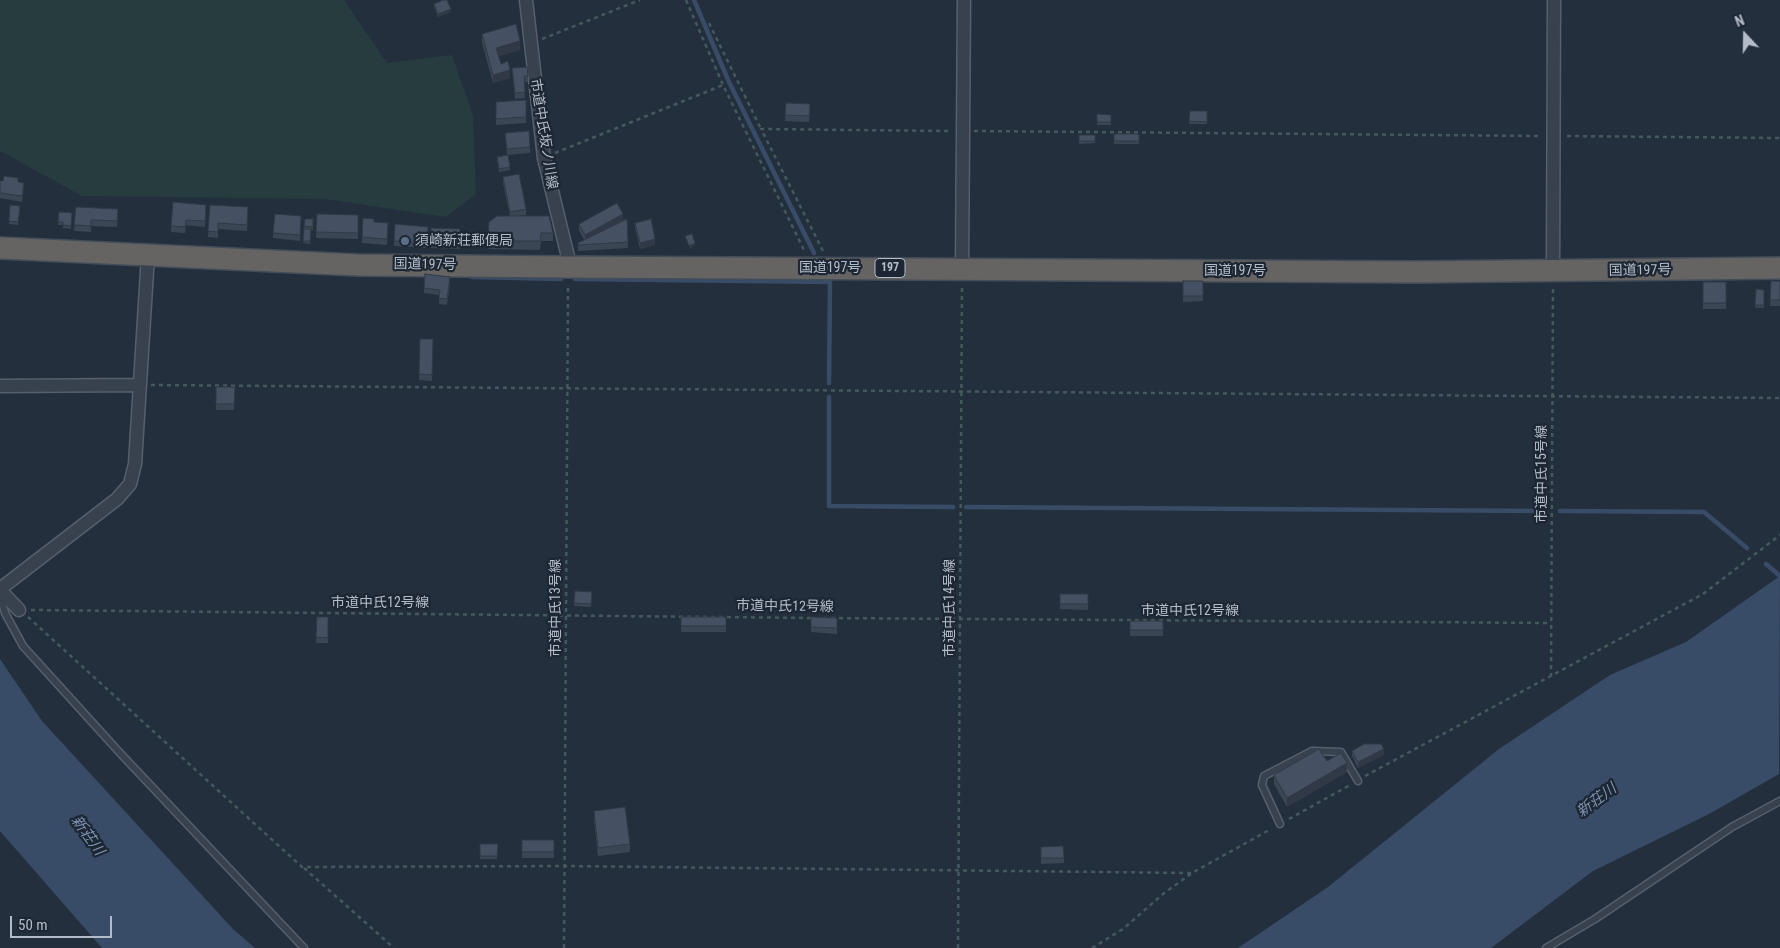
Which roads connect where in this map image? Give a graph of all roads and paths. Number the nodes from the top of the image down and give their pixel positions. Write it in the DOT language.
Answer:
graph roads {
  1 [pos="526,0"];
  2 [pos="640,0"];
  3 [pos="686,0"];
  4 [pos="964,0"];
  5 [pos="1554,0"];
  6 [pos="709,23"];
  7 [pos="529,44"];
  8 [pos="722,85"];
  9 [pos="761,129"];
  10 [pos="963,131"];
  11 [pos="1554,136"];
  12 [pos="1780,138"];
  13 [pos="544,158"];
  14 [pos="0,248"];
  15 [pos="148,255"];
  16 [pos="568,267"];
  17 [pos="822,268"];
  18 [pos="1780,268"];
  19 [pos="962,269"];
  20 [pos="1553,272"];
  21 [pos="140,384"];
  22 [pos="0,386"];
  23 [pos="567,388"];
  24 [pos="960,392"];
  25 [pos="1553,395"];
  26 [pos="1780,398"];
  27 [pos="1780,535"];
  28 [pos="0,591"];
  29 [pos="19,610"];
  30 [pos="566,614"];
  31 [pos="960,620"];
  32 [pos="1551,623"];
  33 [pos="1551,677"];
  34 [pos="1358,781"];
  35 [pos="1780,801"];
  36 [pos="1280,824"];
  37 [pos="565,866"];
  38 [pos="302,868"];
  39 [pos="958,870"];
  40 [pos="1192,873"];
  41 [pos="304,948"];
  42 [pos="394,948"];
  43 [pos="564,948"];
  44 [pos="958,948"];
  45 [pos="1092,948"];
  46 [pos="1546,948"];
  1 -- 7 [label="street, 市道中氏坂ノ川線"];
  2 -- 7 [label="path"];
  3 -- 8 [label="path"];
  4 -- 10 [label="street"];
  5 -- 11 [label="street"];
  6 -- 9 [label="path"];
  7 -- 13 [label="street, 市道中氏坂ノ川線"];
  8 -- 13 [label="path"];
  8 -- 17 [label="path"];
  9 -- 10 [label="path"];
  9 -- 17 [label="path"];
  10 -- 11 [label="path"];
  10 -- 19 [label="street"];
  11 -- 12 [label="path"];
  11 -- 20 [label="street"];
  13 -- 16 [label="street, 市道中氏坂ノ川線"];
  14 -- 15 [label="highway, 国道197号 / 197"];
  15 -- 16 [label="highway, 国道197号 / 197"];
  15 -- 21 [label="street"];
  16 -- 17 [label="highway, 国道197号 / 197"];
  16 -- 23 [label="path, 市道中氏13号線"];
  17 -- 19 [label="highway, 国道197号 / 197"];
  18 -- 20 [label="highway, 国道197号 / 197"];
  19 -- 20 [label="highway, 国道197号 / 197"];
  19 -- 24 [label="path, 市道中氏14号線"];
  20 -- 25 [label="path, 市道中氏15号線"];
  21 -- 22 [label="street"];
  21 -- 23 [label="path"];
  21 -- 28 [label="street"];
  23 -- 24 [label="path"];
  23 -- 30 [label="path, 市道中氏13号線"];
  24 -- 25 [label="path"];
  24 -- 31 [label="path, 市道中氏14号線"];
  25 -- 26 [label="path"];
  25 -- 32 [label="path, 市道中氏15号線"];
  27 -- 33 [label="path"];
  28 -- 29 [label="street"];
  28 -- 41 [label="lane"];
  29 -- 30 [label="path, 市道中氏12号線"];
  29 -- 38 [label="path"];
  30 -- 31 [label="path, 市道中氏12号線"];
  30 -- 37 [label="path, 市道中氏13号線"];
  31 -- 32 [label="path, 市道中氏12号線"];
  31 -- 39 [label="path, 市道中氏14号線"];
  32 -- 33 [label="path, 市道中氏15号線"];
  33 -- 34 [label="path"];
  34 -- 36 [label="path"];
  34 -- 36 [label="lane"];
  35 -- 46 [label="lane"];
  36 -- 40 [label="path"];
  37 -- 38 [label="path"];
  37 -- 39 [label="path"];
  37 -- 43 [label="path, 市道中氏13号線"];
  38 -- 42 [label="path"];
  39 -- 40 [label="path"];
  39 -- 44 [label="path, 市道中氏14号線"];
  40 -- 45 [label="path"];
}
